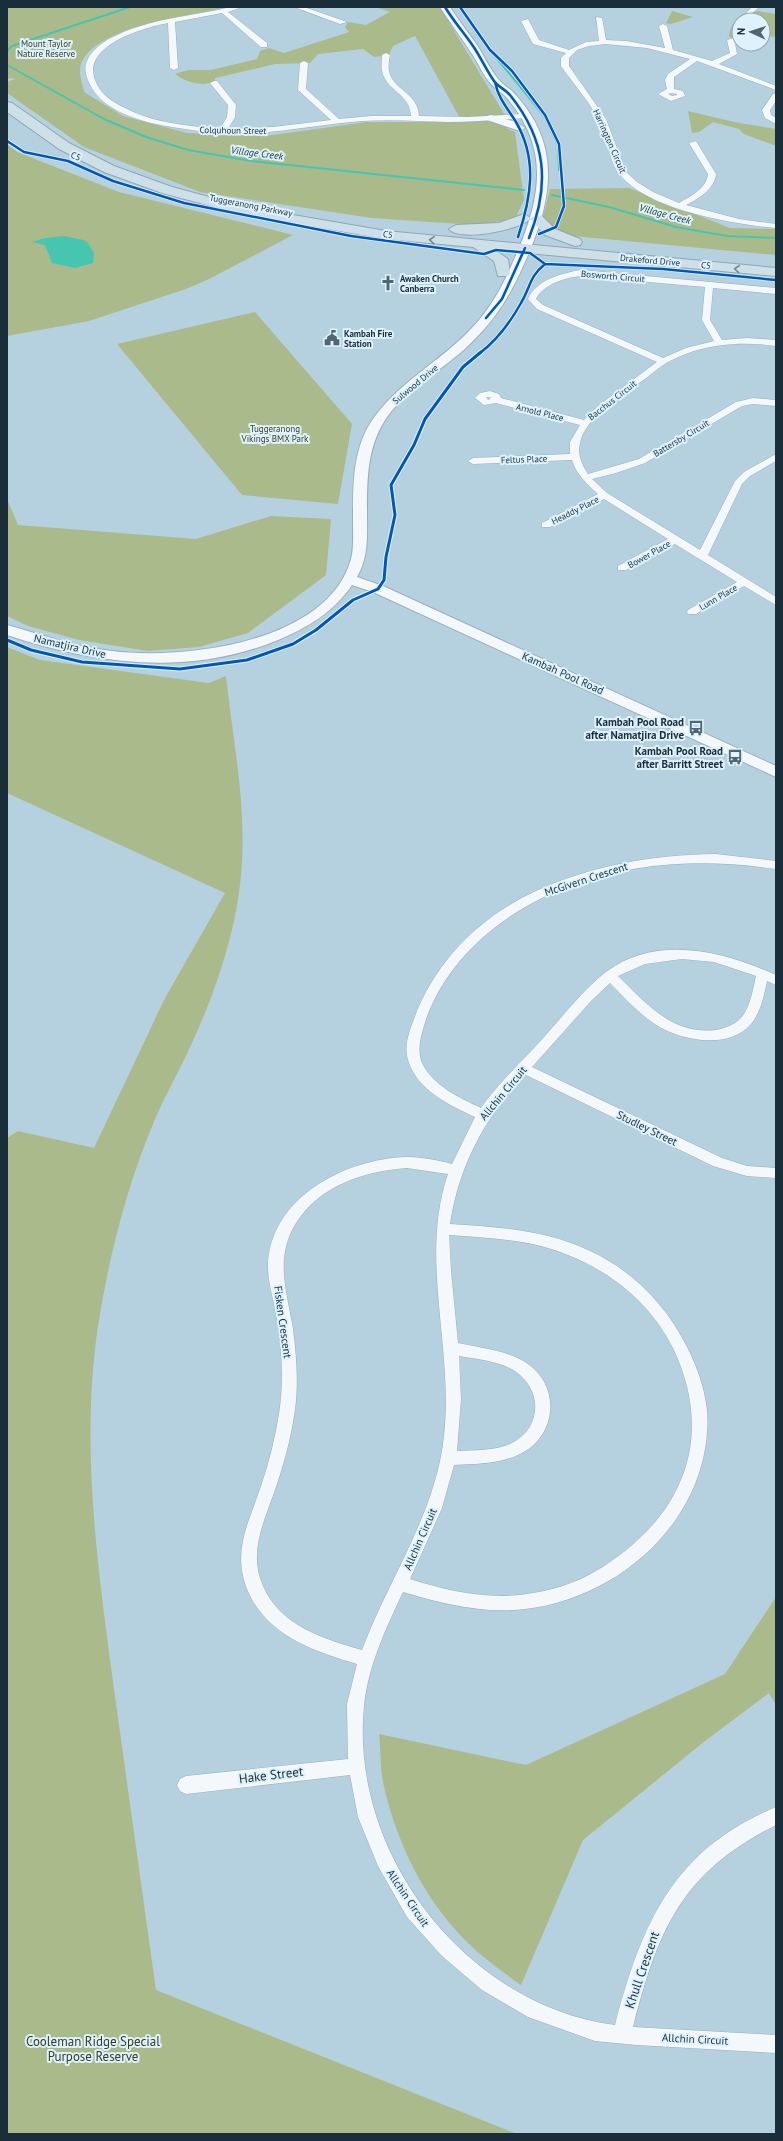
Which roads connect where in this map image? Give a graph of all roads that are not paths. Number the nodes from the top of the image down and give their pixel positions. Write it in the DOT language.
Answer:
graph roads {
  1 [pos="239,7"];
  2 [pos="297,7"];
  3 [pos="447,10"];
  4 [pos="223,11"];
  5 [pos="598,18"];
  6 [pos="171,20"];
  7 [pos="525,21"];
  8 [pos="343,22"];
  9 [pos="663,26"];
  10 [pos="603,42"];
  11 [pos="264,45"];
  12 [pos="570,52"];
  13 [pos="670,52"];
  14 [pos="734,52"];
  15 [pos="386,55"];
  16 [pos="696,58"];
  17 [pos="304,63"];
  18 [pos="712,64"];
  19 [pos="174,68"];
  20 [pos="495,82"];
  21 [pos="214,83"];
  22 [pos="776,88"];
  23 [pos="671,90"];
  24 [pos="776,96"];
  25 [pos="7,99"];
  26 [pos="503,103"];
  27 [pos="7,106"];
  28 [pos="517,114"];
  29 [pos="492,117"];
  30 [pos="414,119"];
  31 [pos="337,121"];
  32 [pos="776,122"];
  33 [pos="520,128"];
  34 [pos="222,132"];
  35 [pos="693,142"];
  36 [pos="681,205"];
  37 [pos="530,219"];
  38 [pos="776,226"];
  39 [pos="443,229"];
  40 [pos="522,242"];
  41 [pos="575,242"];
  42 [pos="470,243"];
  43 [pos="612,257"];
  44 [pos="776,261"];
  45 [pos="518,264"];
  46 [pos="776,272"];
  47 [pos="504,273"];
  48 [pos="709,285"];
  49 [pos="776,291"];
  50 [pos="486,318"];
  51 [pos="720,343"];
  52 [pos="776,343"];
  53 [pos="663,361"];
  54 [pos="496,400"];
  55 [pos="776,403"];
  56 [pos="584,423"];
  57 [pos="576,457"];
  58 [pos="776,457"];
  59 [pos="473,461"];
  60 [pos="586,477"];
  61 [pos="604,495"];
  62 [pos="546,525"];
  63 [pos="676,539"];
  64 [pos="702,556"];
  65 [pos="622,568"];
  66 [pos="349,579"];
  67 [pos="744,582"];
  68 [pos="776,602"];
  69 [pos="692,612"];
  70 [pos="7,630"];
  71 [pos="776,772"];
  72 [pos="776,864"];
  73 [pos="763,974"];
  74 [pos="610,976"];
  75 [pos="776,980"];
  76 [pos="523,1068"];
  77 [pos="484,1115"];
  78 [pos="456,1170"];
  79 [pos="776,1173"];
  80 [pos="443,1229"];
  81 [pos="451,1348"];
  82 [pos="448,1458"];
  83 [pos="400,1584"];
  84 [pos="367,1659"];
  85 [pos="357,1766"];
  86 [pos="186,1785"];
  87 [pos="776,1816"];
  88 [pos="622,2035"];
  89 [pos="776,2044"];
  1 -- 4 [label="street, Colquhoun Street"];
  2 -- 8 [label="street"];
  3 -- 20 [label="main road, Sulwood Drive"];
  4 -- 6 [label="street, Colquhoun Street"];
  4 -- 11 [label="street"];
  5 -- 10 [label="street"];
  6 -- 19 [label="street"];
  6 -- 34 [label="street, Colquhoun Street"];
  7 -- 12 [label="street"];
  9 -- 13 [label="street"];
  10 -- 12 [label="street"];
  10 -- 13 [label="street"];
  12 -- 36 [label="street, Harrington Circuit"];
  13 -- 16 [label="street"];
  14 -- 18 [label="street"];
  15 -- 30 [label="street"];
  16 -- 18 [label="street"];
  16 -- 23 [label="street"];
  17 -- 31 [label="street"];
  18 -- 22 [label="street"];
  20 -- 26 [label="main road, Sulwood Drive"];
  20 -- 28 [label="main road, Sulwood Drive"];
  21 -- 34 [label="street"];
  24 -- 32 [label="street"];
  25 -- 39 [label="highway, Tuggeranong Parkway"];
  26 -- 28 [label="main road, Sulwood Drive"];
  26 -- 29 [label="main road"];
  42 -- 27 [label="highway, Tuggeranong Parkway, one-way"];
  28 -- 29 [label="street, Colquhoun Street"];
  28 -- 33 [label="main road, Sulwood Drive"];
  28 -- 37 [label="main road, Sulwood Drive"];
  29 -- 30 [label="street, Colquhoun Street"];
  29 -- 33 [label="main road"];
  30 -- 31 [label="street, Colquhoun Street"];
  31 -- 34 [label="street, Colquhoun Street"];
  33 -- 37 [label="main road, Sulwood Drive"];
  35 -- 36 [label="street"];
  36 -- 38 [label="street, Harrington Circuit"];
  37 -- 39 [label="highway"];
  37 -- 40 [label="main road, Sulwood Drive"];
  37 -- 41 [label="highway"];
  39 -- 40 [label="highway, Tuggeranong Parkway"];
  40 -- 41 [label="highway, Drakeford Drive"];
  40 -- 42 [label="highway, Tuggeranong Parkway"];
  40 -- 43 [label="highway, Drakeford Drive"];
  40 -- 45 [label="main road, Sulwood Drive"];
  40 -- 47 [label="main road, Sulwood Drive"];
  41 -- 44 [label="highway, Drakeford Drive"];
  42 -- 47 [label="highway"];
  43 -- 45 [label="highway"];
  46 -- 43 [label="highway, Drakeford Drive, one-way"];
  45 -- 50 [label="main road, Sulwood Drive"];
  47 -- 50 [label="main road, Sulwood Drive"];
  48 -- 49 [label="street, Bosworth Circuit"];
  48 -- 51 [label="street"];
  48 -- 53 [label="street, Bosworth Circuit"];
  50 -- 66 [label="main road, Sulwood Drive"];
  51 -- 52 [label="street, Bacchus Circuit"];
  51 -- 53 [label="street, Bacchus Circuit"];
  53 -- 56 [label="street, Bacchus Circuit"];
  54 -- 56 [label="street, Arnold Place"];
  55 -- 60 [label="street, Battersby Circuit"];
  56 -- 57 [label="street, Bacchus Circuit"];
  57 -- 59 [label="street, Feltus Place"];
  57 -- 60 [label="street, Bacchus Circuit"];
  58 -- 64 [label="street"];
  60 -- 61 [label="street, Bacchus Circuit"];
  61 -- 62 [label="street, Headdy Place"];
  61 -- 63 [label="street, Bacchus Circuit"];
  63 -- 64 [label="street, Bacchus Circuit"];
  63 -- 65 [label="street, Bower Place"];
  64 -- 67 [label="street, Bacchus Circuit"];
  66 -- 70 [label="main road, Namatjira Drive"];
  66 -- 71 [label="main road, Kambah Pool Road"];
  67 -- 68 [label="street, Bacchus Circuit"];
  67 -- 69 [label="street, Lunn Place"];
  72 -- 77 [label="street, McGivern Crescent"];
  73 -- 74 [label="street, Allchin Circuit"];
  73 -- 74 [label="street"];
  73 -- 75 [label="street, Allchin Circuit"];
  74 -- 76 [label="street, Allchin Circuit"];
  76 -- 77 [label="street, Allchin Circuit"];
  76 -- 79 [label="street, Studley Street"];
  77 -- 78 [label="street, Allchin Circuit"];
  78 -- 80 [label="street, Allchin Circuit"];
  78 -- 84 [label="street, Fisken Crescent"];
  80 -- 81 [label="street, Allchin Circuit"];
  80 -- 83 [label="street"];
  81 -- 82 [label="street, Allchin Circuit"];
  81 -- 82 [label="street"];
  82 -- 83 [label="street, Allchin Circuit"];
  83 -- 84 [label="street, Allchin Circuit"];
  84 -- 85 [label="street, Allchin Circuit"];
  85 -- 86 [label="street, Hake Street"];
  85 -- 88 [label="street, Allchin Circuit"];
  87 -- 88 [label="street, Khull Crescent"];
  88 -- 89 [label="street, Allchin Circuit"];
}
